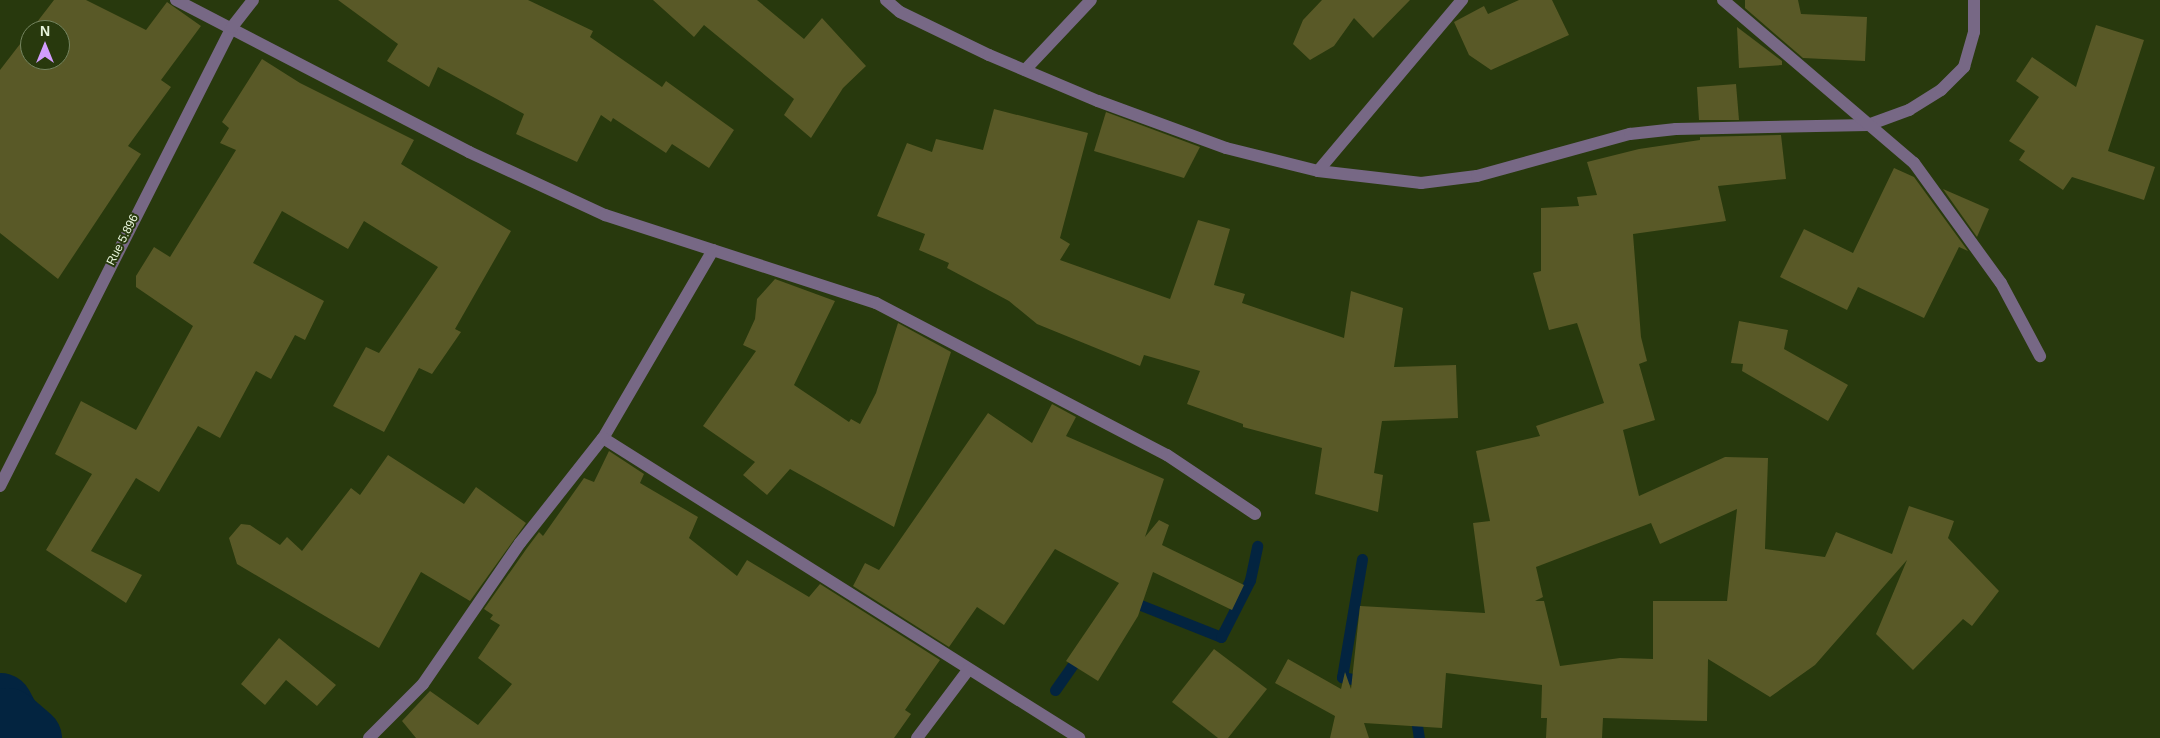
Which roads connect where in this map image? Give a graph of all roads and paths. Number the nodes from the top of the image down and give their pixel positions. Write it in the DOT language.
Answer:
graph roads {
  1 [pos="176,0"];
  2 [pos="253,0"];
  3 [pos="886,0"];
  4 [pos="1091,0"];
  5 [pos="1462,0"];
  6 [pos="1723,0"];
  7 [pos="1974,0"];
  8 [pos="232,27"];
  9 [pos="1025,70"];
  10 [pos="1868,125"];
  11 [pos="1318,171"];
  12 [pos="714,250"];
  13 [pos="2040,356"];
  14 [pos="603,438"];
  15 [pos="0,486"];
  16 [pos="1255,514"];
  17 [pos="968,670"];
  18 [pos="369,738"];
  19 [pos="917,738"];
  20 [pos="1079,738"];
  1 -- 8 [label="street"];
  2 -- 8 [label="street, Rue 5.896"];
  3 -- 9 [label="street"];
  4 -- 9 [label="street"];
  5 -- 11 [label="street"];
  6 -- 10 [label="street"];
  7 -- 10 [label="street"];
  8 -- 12 [label="street"];
  8 -- 15 [label="street, Rue 5.896"];
  9 -- 11 [label="street"];
  10 -- 11 [label="street"];
  10 -- 13 [label="street"];
  12 -- 14 [label="street"];
  12 -- 16 [label="street"];
  14 -- 17 [label="street"];
  14 -- 18 [label="street"];
  17 -- 19 [label="street"];
  17 -- 20 [label="street"];
}
